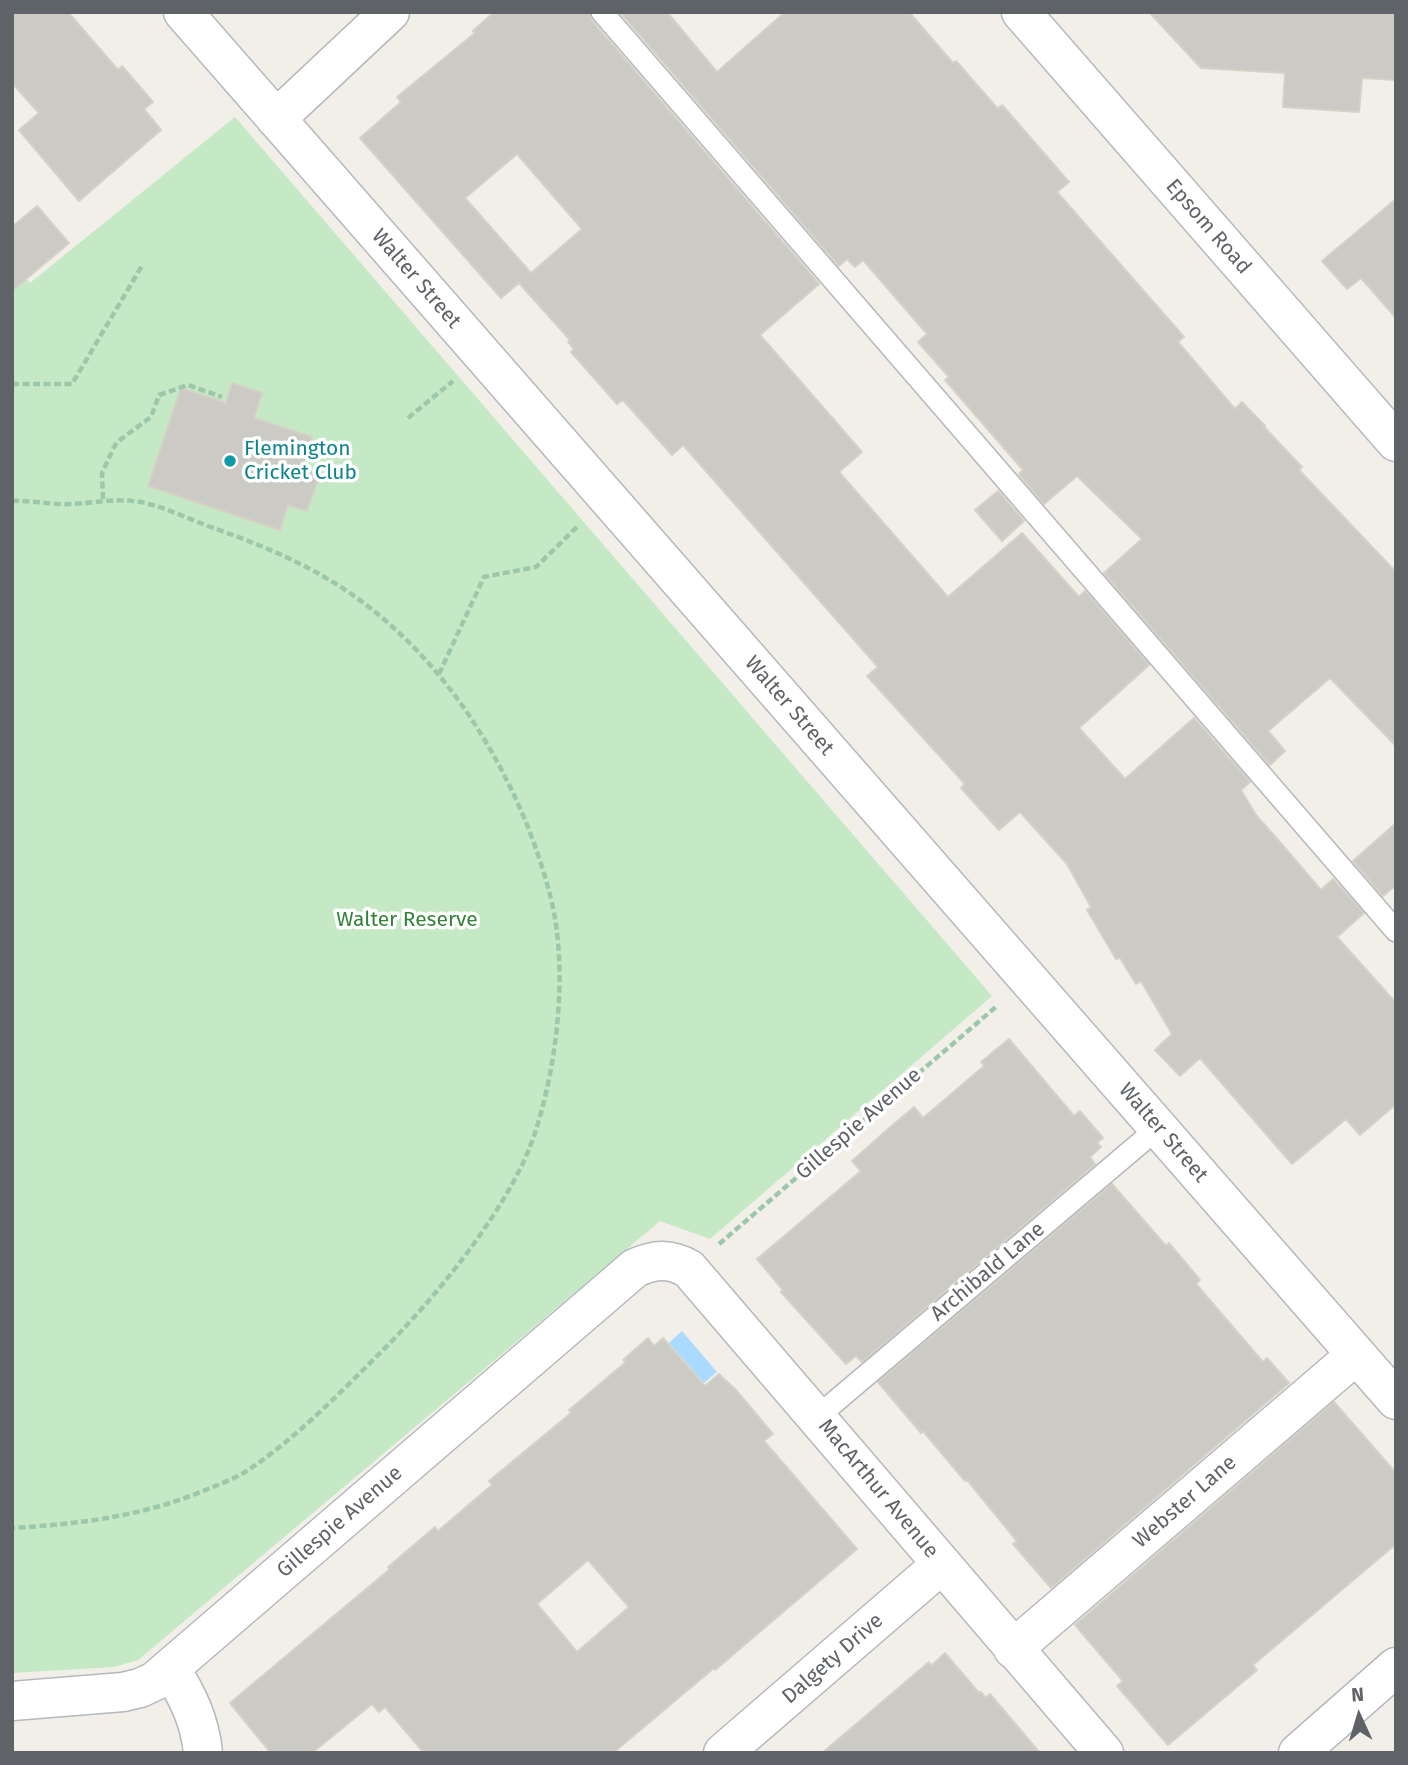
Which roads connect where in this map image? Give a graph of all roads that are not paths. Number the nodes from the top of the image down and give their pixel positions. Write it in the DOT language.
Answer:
graph roads {
  1 [pos="183,12"];
  2 [pos="390,12"];
  3 [pos="602,12"];
  4 [pos="1021,12"];
  5 [pos="276,119"];
  6 [pos="1393,432"];
  7 [pos="1396,931"];
  8 [pos="1158,1128"];
  9 [pos="689,1269"];
  10 [pos="1356,1355"];
  11 [pos="1396,1400"];
  12 [pos="817,1417"];
  13 [pos="942,1564"];
  14 [pos="1013,1649"];
  15 [pos="1396,1667"];
  16 [pos="170,1668"];
  17 [pos="12,1701"];
  18 [pos="204,1753"];
  19 [pos="723,1753"];
  20 [pos="1104,1753"];
  21 [pos="1298,1753"];
  1 -- 5 [label="street, Walter Street"];
  2 -- 5 [label="street"];
  3 -- 7 [label="lane"];
  4 -- 6 [label="street, Epsom Road"];
  5 -- 8 [label="street, Walter Street"];
  8 -- 10 [label="street, Walter Street"];
  8 -- 12 [label="lane, Archibald Lane"];
  9 -- 12 [label="street, MacArthur Avenue"];
  9 -- 16 [label="street, Gillespie Avenue"];
  10 -- 11 [label="street, Walter Street"];
  10 -- 14 [label="street, Webster Lane"];
  12 -- 13 [label="street, MacArthur Avenue"];
  13 -- 14 [label="street, MacArthur Avenue"];
  13 -- 19 [label="street, Dalgety Drive"];
  14 -- 20 [label="street, MacArthur Avenue"];
  15 -- 21 [label="street"];
  16 -- 17 [label="street, Gillespie Avenue"];
  16 -- 18 [label="street"];
}
